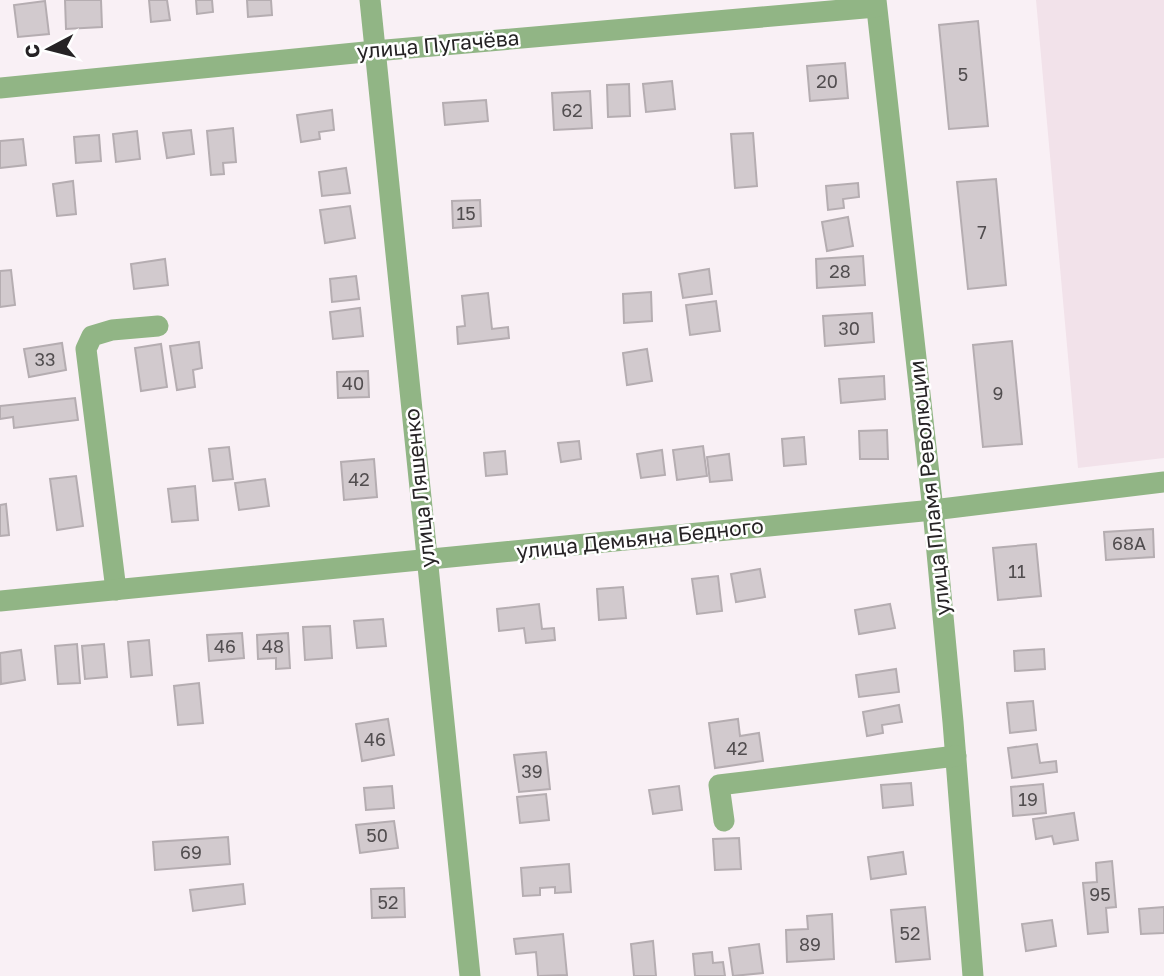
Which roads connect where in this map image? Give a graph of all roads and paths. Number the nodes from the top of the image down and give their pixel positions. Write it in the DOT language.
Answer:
graph roads {
  1 [pos="370,0"];
  2 [pos="876,4"];
  3 [pos="375,51"];
  4 [pos="0,89"];
  5 [pos="158,326"];
  6 [pos="1164,482"];
  7 [pos="933,510"];
  8 [pos="427,560"];
  9 [pos="116,590"];
  10 [pos="0,601"];
  11 [pos="956,756"];
  12 [pos="723,821"];
  13 [pos="470,976"];
  14 [pos="973,976"];
  1 -- 3 [label="street, улица Ляшенко"];
  2 -- 3 [label="street, улица Пугачёва"];
  2 -- 7 [label="street, улица Пламя Революции"];
  3 -- 4 [label="street, улица Пугачёва"];
  3 -- 8 [label="street, улица Ляшенко"];
  5 -- 9 [label="street"];
  6 -- 7 [label="street, улица Демьяна Бедного"];
  7 -- 8 [label="street, улица Демьяна Бедного"];
  7 -- 11 [label="street, улица Пламя Революции"];
  8 -- 9 [label="street, улица Демьяна Бедного"];
  8 -- 13 [label="street, улица Ляшенко"];
  9 -- 10 [label="street, улица Демьяна Бедного"];
  11 -- 12 [label="street"];
  11 -- 14 [label="street, улица Пламя Революции"];
}
